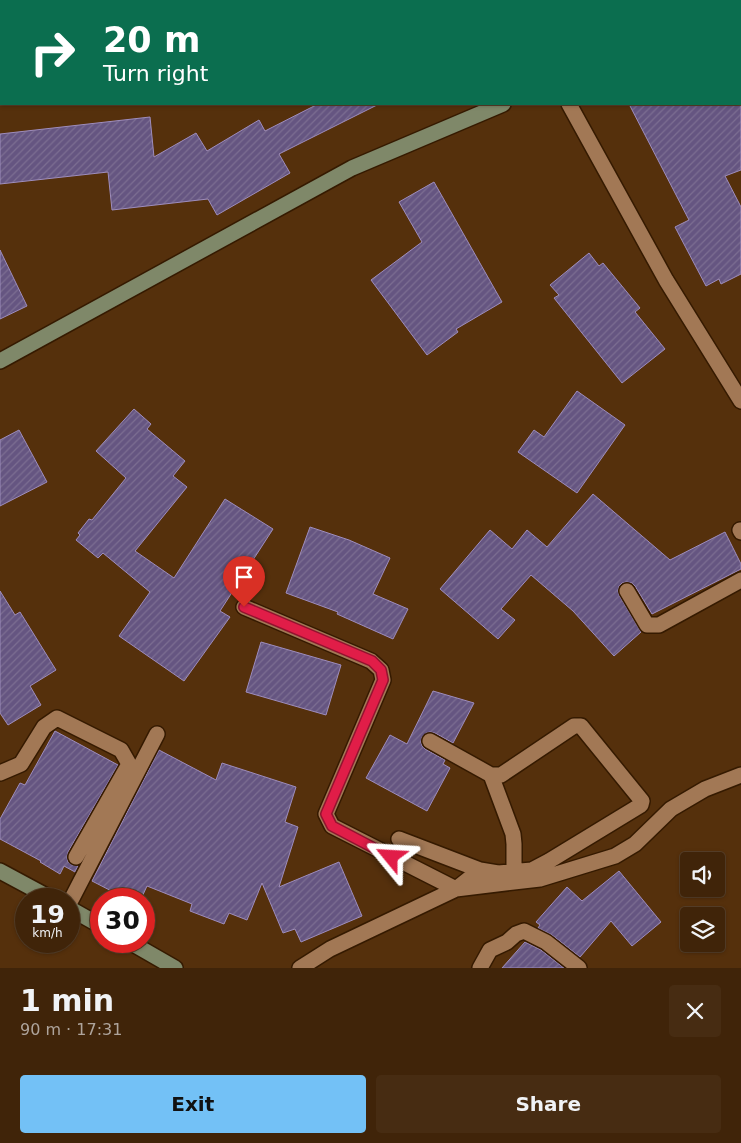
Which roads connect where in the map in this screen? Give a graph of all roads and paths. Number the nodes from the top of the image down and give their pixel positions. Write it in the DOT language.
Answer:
graph roads {
  1 [pos="501,105"];
  2 [pos="570,105"];
  3 [pos="0,361"];
  4 [pos="741,401"];
  5 [pos="741,580"];
  6 [pos="627,591"];
  7 [pos="244,607"];
  8 [pos="157,734"];
  9 [pos="430,741"];
  10 [pos="0,773"];
  11 [pos="491,775"];
  12 [pos="741,776"];
  13 [pos="635,809"];
  14 [pos="650,829"];
  15 [pos="399,839"];
  16 [pos="76,857"];
  17 [pos="480,870"];
  18 [pos="0,871"];
  19 [pos="514,872"];
  20 [pos="32,888"];
  21 [pos="77,888"];
  22 [pos="456,889"];
  23 [pos="149,953"];
  24 [pos="175,968"];
  25 [pos="300,968"];
  26 [pos="480,968"];
  27 [pos="579,968"];
  1 -- 3 [label="main road"];
  2 -- 4 [label="street"];
  5 -- 6 [label="street"];
  7 -- 22 [label="street"];
  8 -- 21 [label="street"];
  9 -- 11 [label="street"];
  10 -- 16 [label="street"];
  11 -- 13 [label="street"];
  11 -- 19 [label="street"];
  12 -- 14 [label="street"];
  13 -- 14 [label="street"];
  13 -- 19 [label="street"];
  14 -- 22 [label="street"];
  15 -- 17 [label="street"];
  17 -- 19 [label="street"];
  17 -- 22 [label="street"];
  18 -- 20 [label="main road"];
  22 -- 25 [label="street"];
  23 -- 24 [label="main road"];
  26 -- 27 [label="street"];
}
